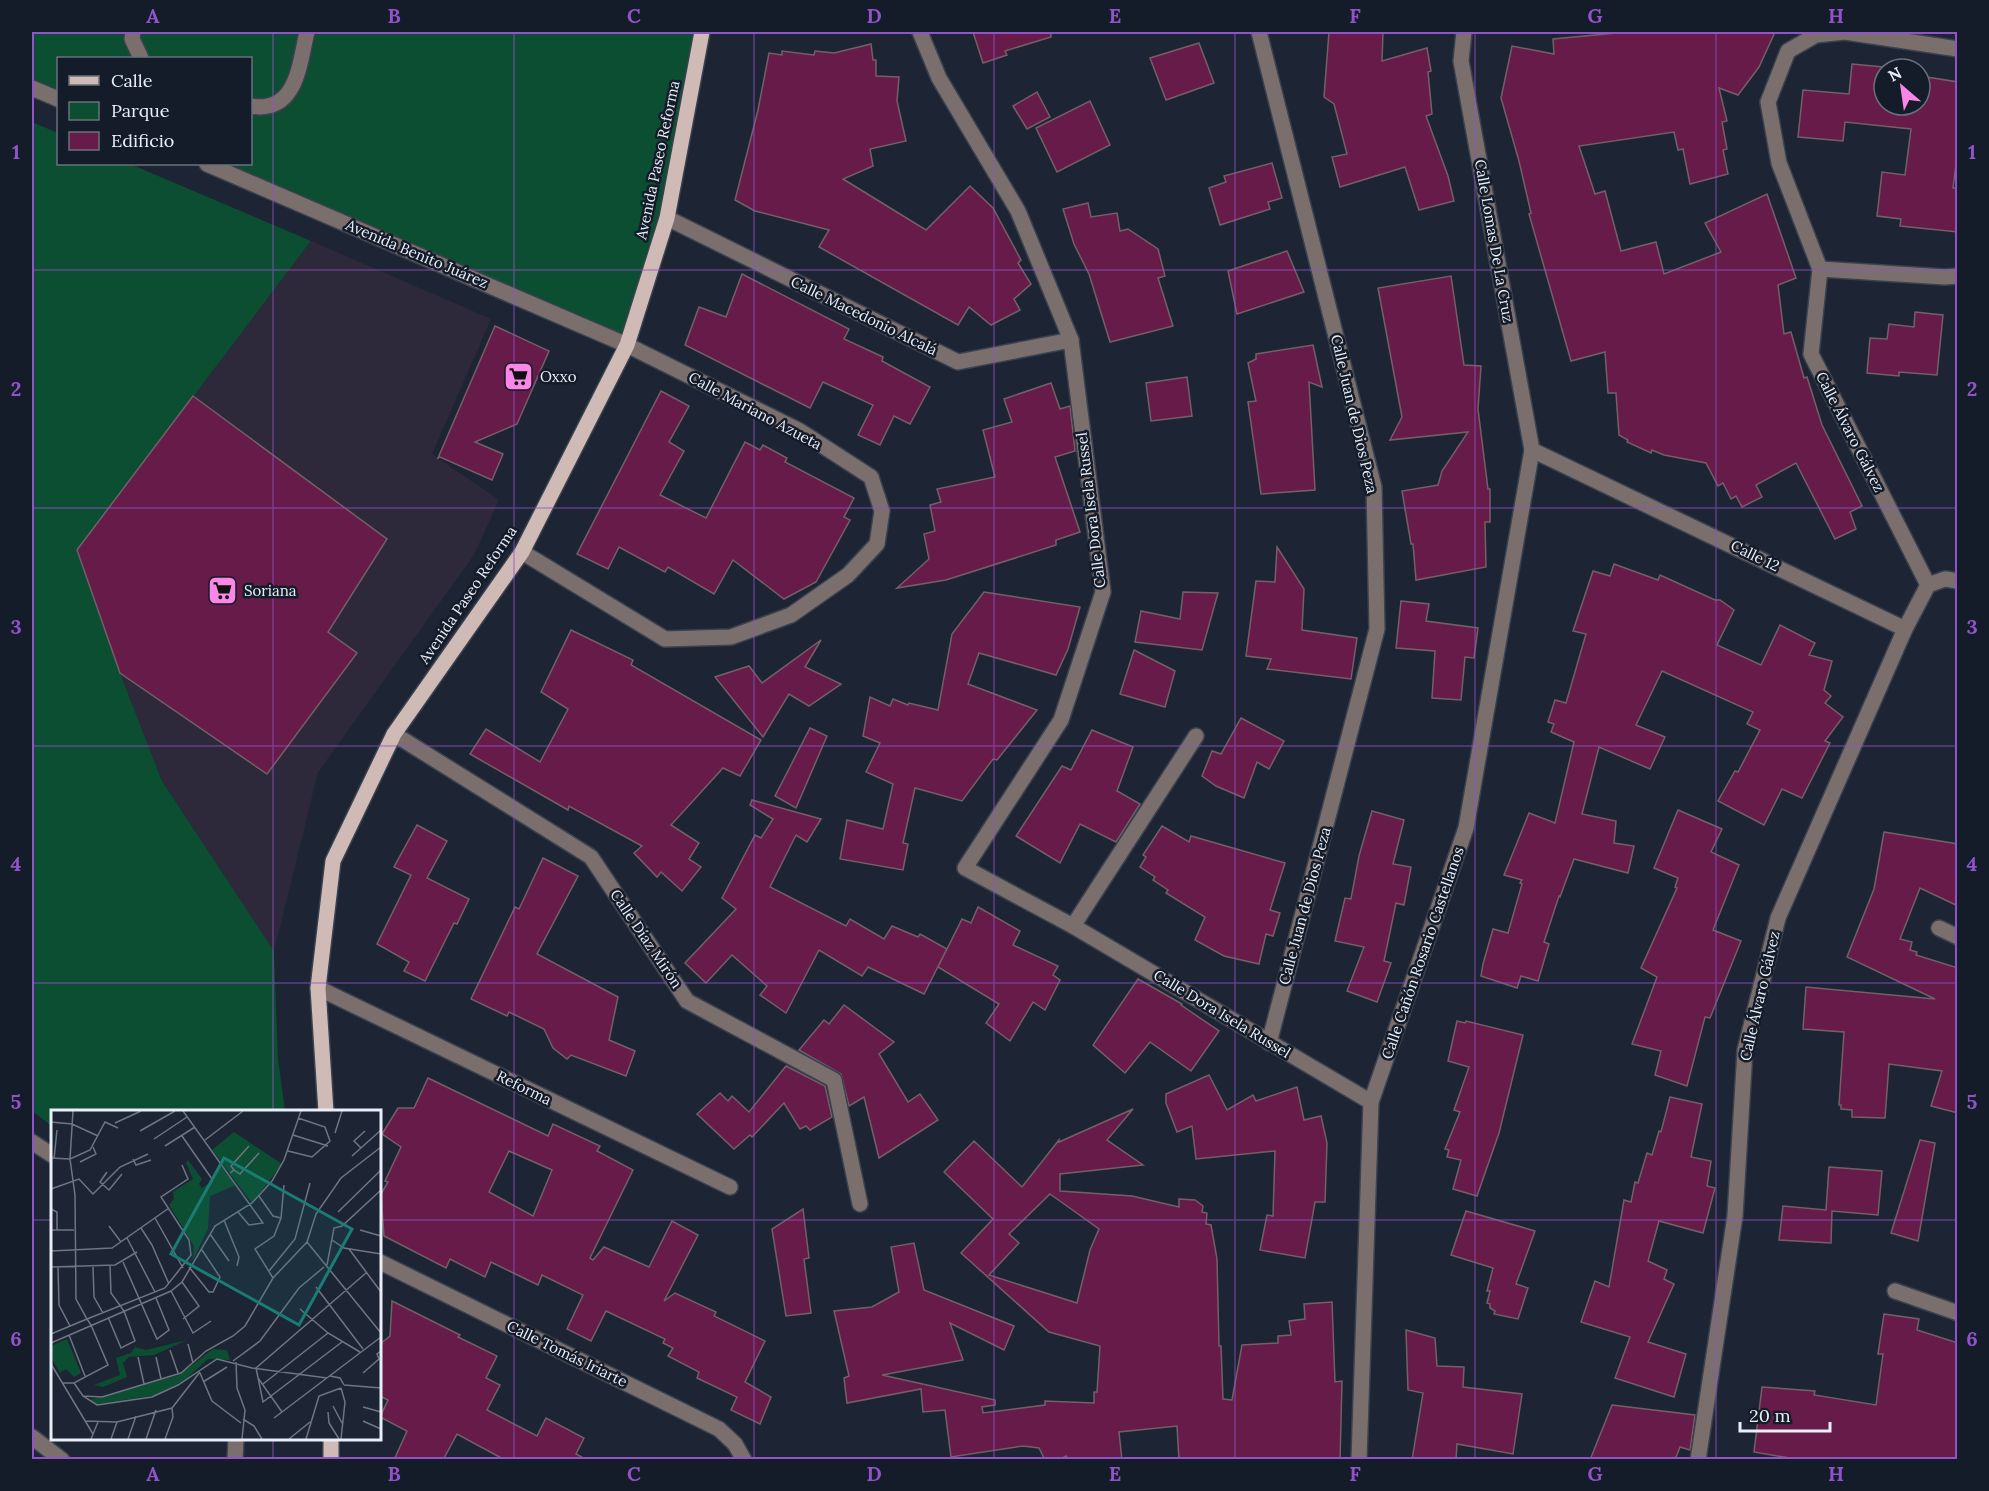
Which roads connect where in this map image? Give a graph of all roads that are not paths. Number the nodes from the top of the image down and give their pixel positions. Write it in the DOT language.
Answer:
graph roads {
  1 [pos="133,32"];
  2 [pos="307,32"];
  3 [pos="702,32"];
  4 [pos="920,32"];
  5 [pos="1259,32"];
  6 [pos="1464,32"];
  7 [pos="1845,32"];
  8 [pos="1958,49"];
  9 [pos="141,57"];
  10 [pos="32,88"];
  11 [pos="57,99"];
  12 [pos="252,106"];
  13 [pos="209,165"];
  14 [pos="667,218"];
  15 [pos="1820,269"];
  16 [pos="1958,276"];
  17 [pos="1071,340"];
  18 [pos="627,345"];
  19 [pos="1532,450"];
  20 [pos="522,552"];
  21 [pos="1958,581"];
  22 [pos="1928,585"];
  23 [pos="1905,628"];
  24 [pos="394,734"];
  25 [pos="1196,736"];
  26 [pos="1073,926"];
  27 [pos="1939,928"];
  28 [pos="1958,937"];
  29 [pos="318,988"];
  30 [pos="1269,1043"];
  31 [pos="1371,1102"];
  32 [pos="326,1110"];
  33 [pos="32,1142"];
  34 [pos="51,1154"];
  35 [pos="730,1187"];
  36 [pos="860,1204"];
  37 [pos="381,1262"];
  38 [pos="1895,1291"];
  39 [pos="1958,1313"];
  40 [pos="32,1437"];
  41 [pos="236,1440"];
  42 [pos="331,1440"];
  43 [pos="62,1460"];
  44 [pos="235,1460"];
  45 [pos="331,1460"];
  46 [pos="744,1460"];
  47 [pos="1359,1460"];
  48 [pos="1698,1460"];
  1 -- 9 [label="street"];
  2 -- 12 [label="street"];
  3 -- 14 [label="main road, Avenida Paseo Reforma"];
  4 -- 17 [label="street, Calle Dora Isela Russel"];
  5 -- 30 [label="street, Calle Juan de Dios Peza"];
  6 -- 19 [label="street, Calle Lomas De La Cruz"];
  7 -- 8 [label="street"];
  7 -- 15 [label="street"];
  10 -- 11 [label="street"];
  13 -- 18 [label="street, Avenida Benito Juárez"];
  14 -- 17 [label="street, Calle Macedonio Alcalá"];
  14 -- 18 [label="main road, Avenida Paseo Reforma"];
  15 -- 16 [label="street"];
  15 -- 22 [label="street, Calle Álvaro Gálvez"];
  17 -- 26 [label="street, Calle Dora Isela Russel"];
  18 -- 20 [label="main road, Avenida Paseo Reforma"];
  18 -- 20 [label="street, Calle Mariano Azueta"];
  19 -- 23 [label="street, Calle 12"];
  19 -- 31 [label="street, Calle Cañón Rosario Castellanos"];
  20 -- 24 [label="main road, Avenida Paseo Reforma"];
  21 -- 22 [label="street"];
  22 -- 23 [label="street"];
  23 -- 48 [label="street, Calle Álvaro Gálvez"];
  24 -- 29 [label="main road, Avenida Paseo Reforma"];
  24 -- 36 [label="street, Calle Díaz Mirón"];
  25 -- 26 [label="street"];
  26 -- 30 [label="street, Calle Dora Isela Russel"];
  27 -- 28 [label="street"];
  29 -- 32 [label="main road, Avenida Paseo Reforma"];
  29 -- 35 [label="street, Reforma"];
  30 -- 31 [label="street, Calle Dora Isela Russel"];
  31 -- 47 [label="street, Calle Cañón Rosario Castellanos"];
  33 -- 34 [label="street"];
  37 -- 46 [label="street, Calle Tomás Iriarte"];
  38 -- 39 [label="street"];
  40 -- 43 [label="street"];
  41 -- 44 [label="street"];
  42 -- 45 [label="main road"];
}
